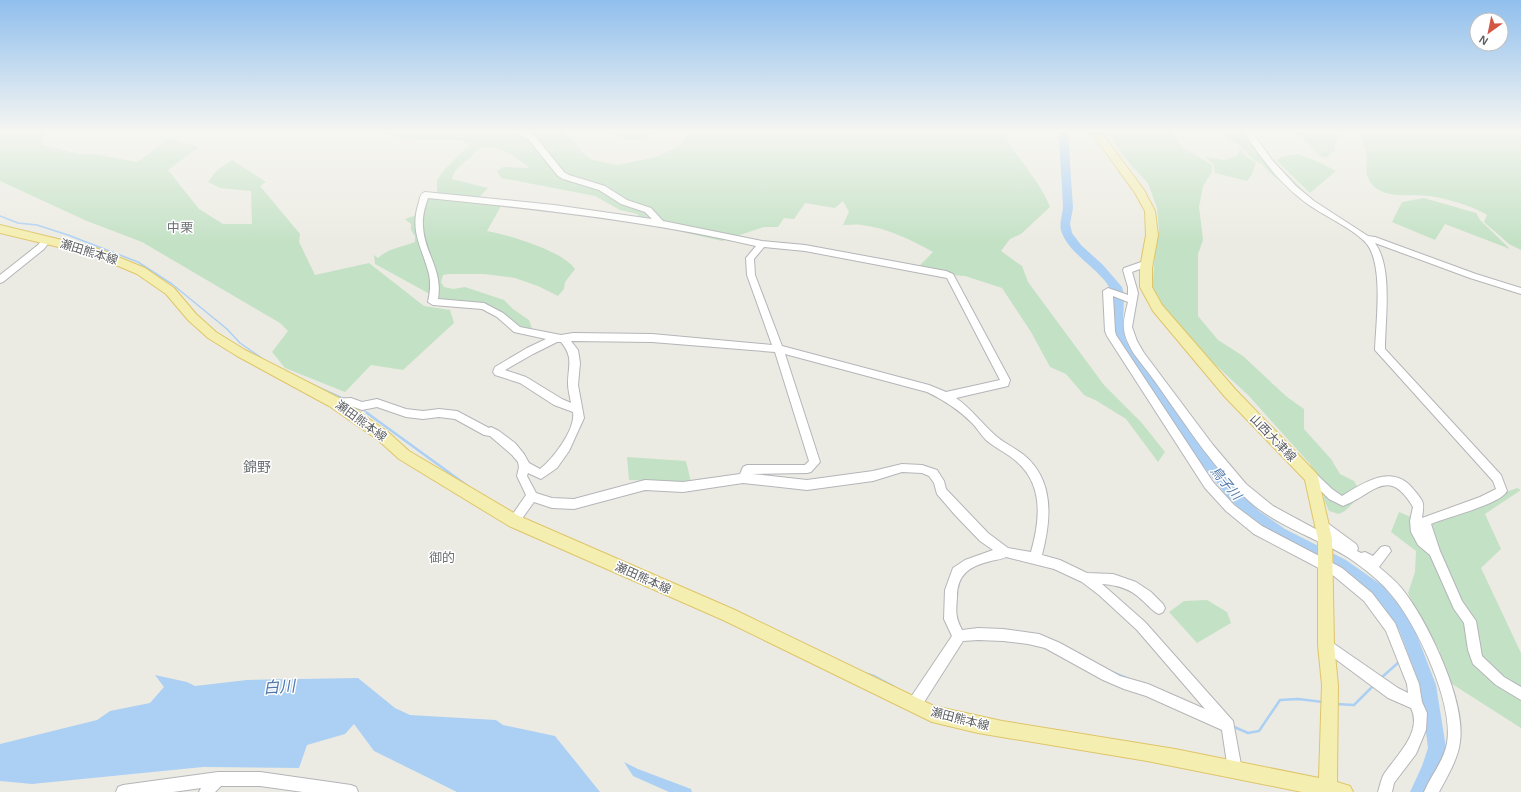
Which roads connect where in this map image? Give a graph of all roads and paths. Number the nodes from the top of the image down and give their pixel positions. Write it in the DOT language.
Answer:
graph roads {
  1 [pos="557,169"];
  2 [pos="1123,169"];
  3 [pos="1276,169"];
  4 [pos="660,223"];
  5 [pos="0,229"];
  6 [pos="1366,239"];
  7 [pos="46,241"];
  8 [pos="762,244"];
  9 [pos="1147,263"];
  10 [pos="0,280"];
  11 [pos="1521,291"];
  12 [pos="1130,299"];
  13 [pos="564,339"];
  14 [pos="779,350"];
  15 [pos="947,396"];
  16 [pos="334,402"];
  17 [pos="577,410"];
  18 [pos="524,466"];
  19 [pos="1304,470"];
  20 [pos="744,478"];
  21 [pos="532,496"];
  22 [pos="514,521"];
  23 [pos="1324,536"];
  24 [pos="1385,551"];
  25 [pos="1434,551"];
  26 [pos="1005,552"];
  27 [pos="1035,558"];
  28 [pos="1325,564"];
  29 [pos="1086,578"];
  30 [pos="1159,608"];
  31 [pos="959,636"];
  32 [pos="1326,645"];
  33 [pos="1521,694"];
  34 [pos="1416,703"];
  35 [pos="914,705"];
  36 [pos="1228,726"];
  37 [pos="1235,770"];
  38 [pos="218,779"];
  39 [pos="1333,791"];
  40 [pos="123,792"];
  41 [pos="206,792"];
  42 [pos="351,792"];
  43 [pos="1385,792"];
  44 [pos="1430,792"];
  1 -- 4 [label="street"];
  2 -- 9 [label="main road, 山西大津線"];
  3 -- 6 [label="street"];
  4 -- 8 [label="street"];
  4 -- 13 [label="street"];
  5 -- 7 [label="main road, 瀬田熊本線"];
  6 -- 11 [label="street"];
  6 -- 25 [label="street"];
  7 -- 10 [label="street"];
  7 -- 16 [label="main road, 瀬田熊本線"];
  8 -- 14 [label="street"];
  8 -- 15 [label="street"];
  9 -- 12 [label="street"];
  9 -- 19 [label="main road, 山西大津線"];
  12 -- 23 [label="street"];
  12 -- 28 [label="street"];
  13 -- 14 [label="street"];
  13 -- 17 [label="street"];
  13 -- 17 [label="street"];
  14 -- 15 [label="street"];
  14 -- 20 [label="street"];
  15 -- 27 [label="street"];
  16 -- 18 [label="street"];
  16 -- 22 [label="main road, 瀬田熊本線"];
  17 -- 18 [label="street"];
  18 -- 21 [label="street"];
  19 -- 23 [label="main road, 山西大津線"];
  19 -- 25 [label="street"];
  20 -- 21 [label="street"];
  20 -- 26 [label="street"];
  21 -- 22 [label="street"];
  22 -- 35 [label="main road, 瀬田熊本線"];
  23 -- 24 [label="street"];
  23 -- 28 [label="main road, 山西大津線"];
  23 -- 44 [label="street"];
  25 -- 33 [label="street"];
  26 -- 27 [label="street"];
  26 -- 31 [label="street"];
  27 -- 29 [label="street"];
  28 -- 32 [label="main road, 山西大津線"];
  28 -- 34 [label="street"];
  29 -- 30 [label="street"];
  29 -- 36 [label="street"];
  31 -- 35 [label="street"];
  31 -- 36 [label="street"];
  32 -- 34 [label="street"];
  32 -- 39 [label="main road, 山西大津線"];
  34 -- 43 [label="street"];
  35 -- 37 [label="main road, 瀬田熊本線"];
  36 -- 37 [label="street"];
  37 -- 39 [label="main road, 瀬田熊本線"];
  38 -- 40 [label="street"];
  38 -- 41 [label="street"];
  38 -- 42 [label="street"];
}
